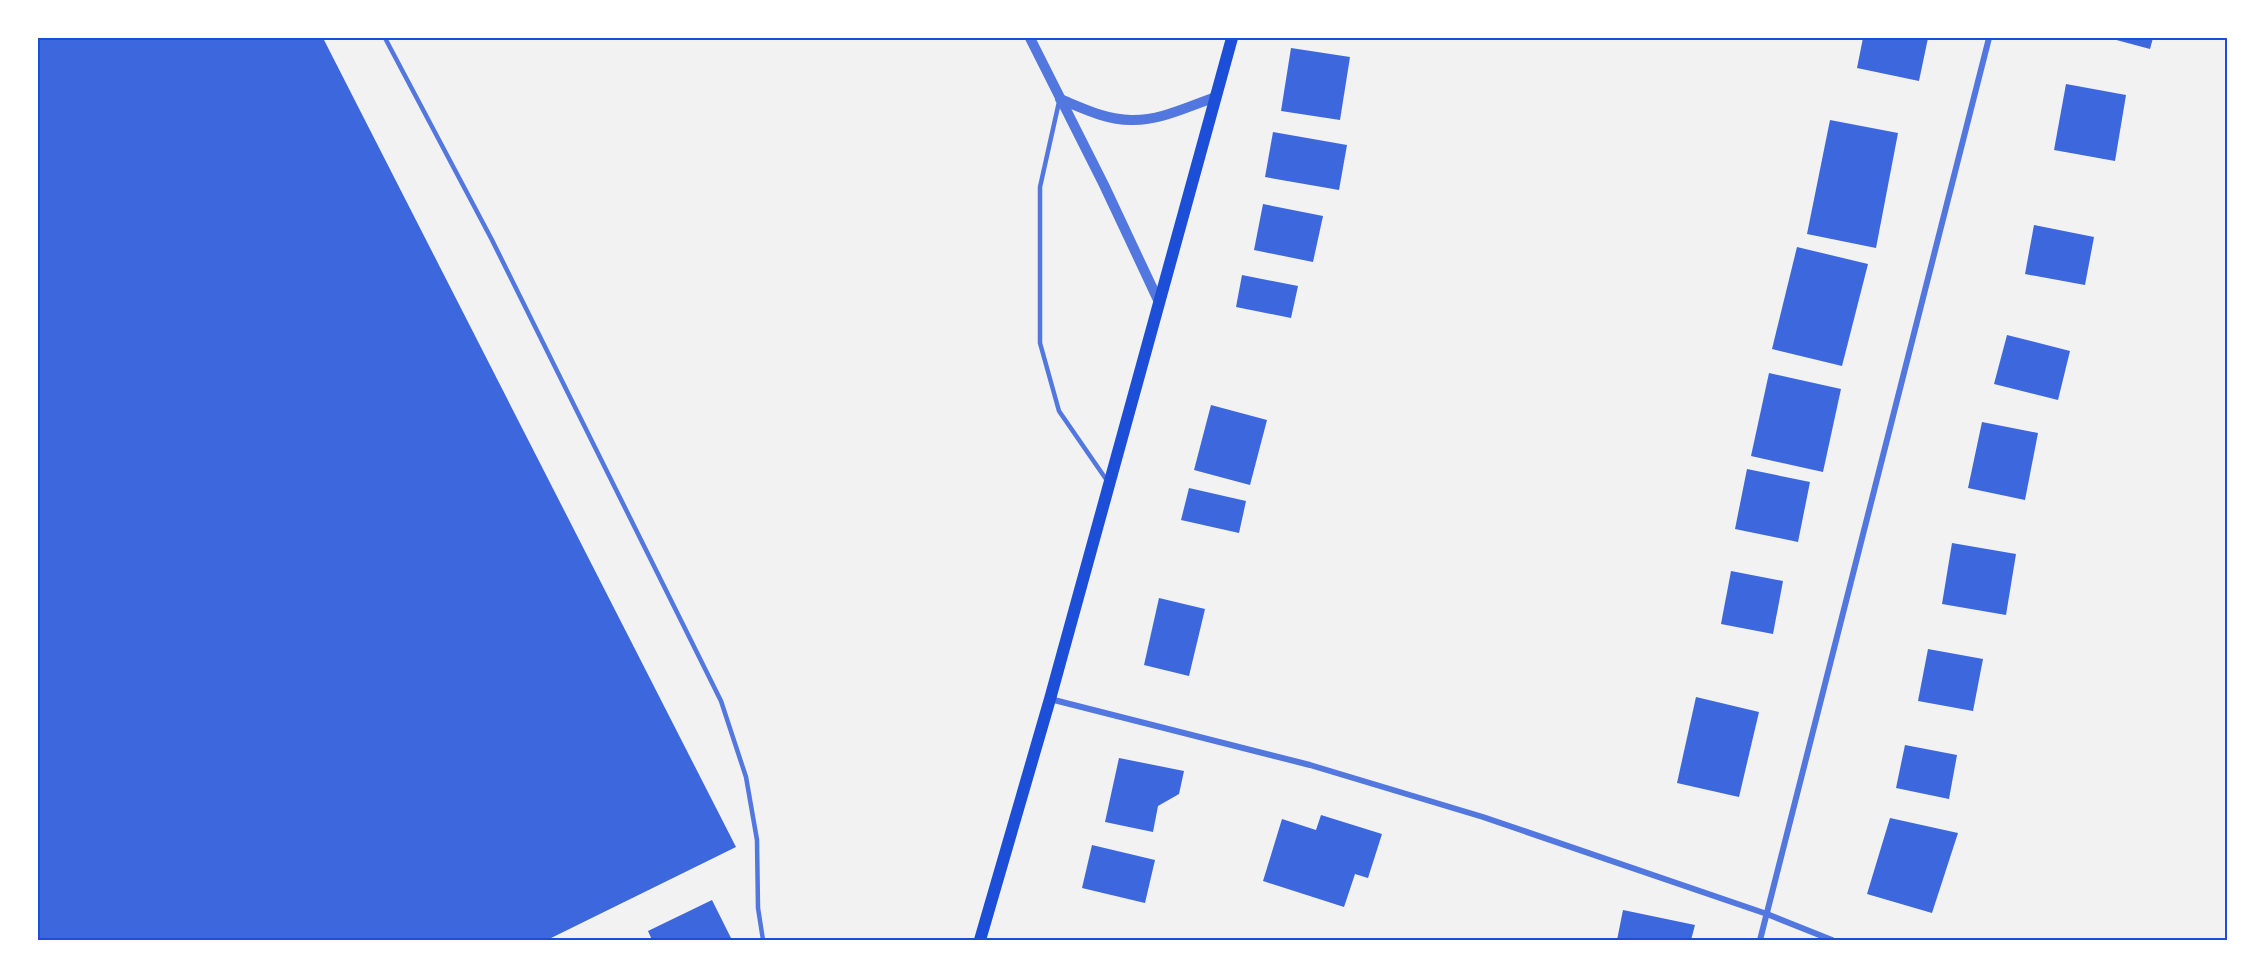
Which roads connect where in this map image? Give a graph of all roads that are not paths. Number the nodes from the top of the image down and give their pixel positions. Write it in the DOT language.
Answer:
graph roads {
  1 [pos="385,38"];
  2 [pos="1030,38"];
  3 [pos="1232,38"];
  4 [pos="1989,38"];
  5 [pos="1216,97"];
  6 [pos="1060,99"];
  7 [pos="1160,302"];
  8 [pos="1109,484"];
  9 [pos="1050,699"];
  10 [pos="1767,914"];
  11 [pos="763,940"];
  12 [pos="980,940"];
  13 [pos="1760,940"];
  14 [pos="1832,940"];
  1 -- 11 [label="lane"];
  2 -- 6 [label="street"];
  3 -- 5 [label="main road"];
  4 -- 10 [label="street"];
  5 -- 6 [label="street"];
  5 -- 7 [label="main road"];
  6 -- 7 [label="street"];
  6 -- 8 [label="lane"];
  7 -- 8 [label="main road"];
  8 -- 9 [label="main road"];
  9 -- 10 [label="street"];
  9 -- 12 [label="main road"];
  10 -- 13 [label="street"];
  10 -- 14 [label="street"];
}
